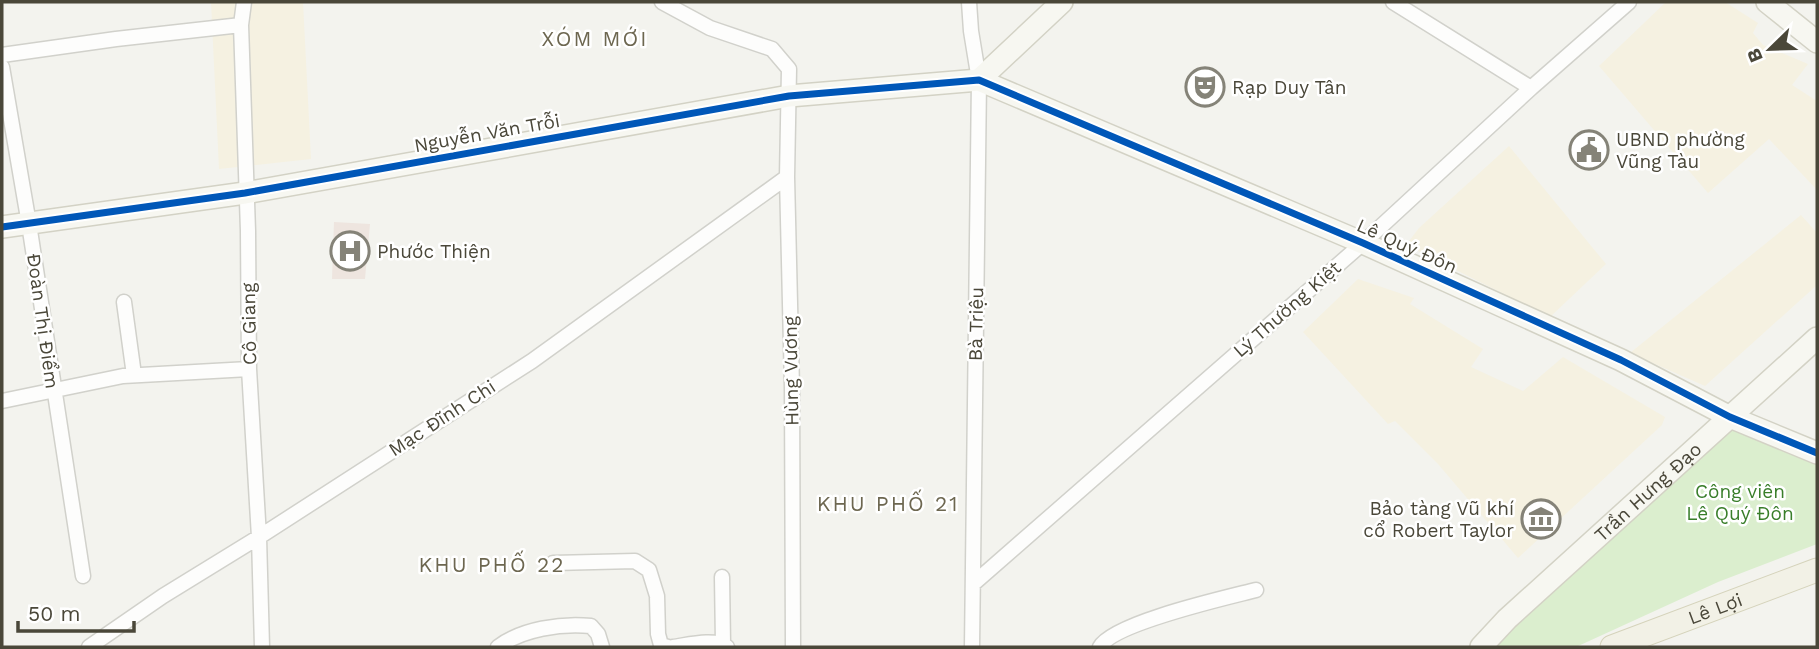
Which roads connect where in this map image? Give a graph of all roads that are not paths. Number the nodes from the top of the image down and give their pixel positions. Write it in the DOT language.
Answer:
graph roads {
  1 [pos="244,2"];
  2 [pos="662,2"];
  3 [pos="969,2"];
  4 [pos="1062,2"];
  5 [pos="1393,2"];
  6 [pos="1629,2"];
  7 [pos="1767,2"];
  8 [pos="241,25"];
  9 [pos="1817,42"];
  10 [pos="2,55"];
  11 [pos="2,67"];
  12 [pos="979,80"];
  13 [pos="1531,88"];
  14 [pos="789,96"];
  15 [pos="787,177"];
  16 [pos="245,194"];
  17 [pos="29,223"];
  18 [pos="2,227"];
  19 [pos="1363,243"];
  20 [pos="124,303"];
  21 [pos="1817,338"];
  22 [pos="249,369"];
  23 [pos="134,375"];
  24 [pos="53,391"];
  25 [pos="2,401"];
  26 [pos="1730,417"];
  27 [pos="1817,453"];
  28 [pos="259,537"];
  29 [pos="553,563"];
  30 [pos="1817,570"];
  31 [pos="83,576"];
  32 [pos="722,577"];
  33 [pos="973,584"];
  34 [pos="1256,590"];
  35 [pos="725,645"];
  36 [pos="89,647"];
  37 [pos="262,647"];
  38 [pos="498,647"];
  39 [pos="602,647"];
  40 [pos="671,647"];
  41 [pos="793,647"];
  42 [pos="972,647"];
  43 [pos="1100,647"];
  44 [pos="1481,647"];
  45 [pos="1612,647"];
  1 -- 8 [label="street, Cô Giang"];
  2 -- 14 [label="street, Hùng Vương"];
  3 -- 12 [label="street, Bà Triệu"];
  4 -- 12 [label="street"];
  5 -- 13 [label="street"];
  6 -- 13 [label="street, Lý Thường Kiệt"];
  7 -- 9 [label="street"];
  8 -- 10 [label="street"];
  8 -- 16 [label="street, Cô Giang"];
  11 -- 17 [label="street, Đoàn Thị Điểm"];
  12 -- 14 [label="street, Nguyễn Văn Trỗi"];
  12 -- 19 [label="street, Lê Quý Đôn"];
  12 -- 33 [label="street, Bà Triệu"];
  13 -- 19 [label="street, Lý Thường Kiệt"];
  14 -- 15 [label="street, Hùng Vương"];
  14 -- 16 [label="street, Nguyễn Văn Trỗi"];
  15 -- 28 [label="street, Mạc Đĩnh Chi"];
  15 -- 41 [label="street, Hùng Vương"];
  16 -- 17 [label="street, Nguyễn Văn Trỗi"];
  16 -- 22 [label="street, Cô Giang"];
  17 -- 18 [label="street, Nguyễn Văn Trỗi"];
  17 -- 24 [label="street, Đoàn Thị Điểm"];
  19 -- 26 [label="street, Lê Quý Đôn"];
  19 -- 33 [label="street, Lý Thường Kiệt"];
  20 -- 23 [label="street"];
  21 -- 26 [label="street, Trần Hưng Đạo"];
  22 -- 23 [label="street"];
  22 -- 28 [label="street, Cô Giang"];
  23 -- 24 [label="street"];
  24 -- 25 [label="street"];
  24 -- 31 [label="street, Đoàn Thị Điểm"];
  26 -- 27 [label="street, Lê Quý Đôn"];
  26 -- 44 [label="street, Trần Hưng Đạo"];
  28 -- 36 [label="street, Mạc Đĩnh Chi"];
  28 -- 37 [label="street, Cô Giang"];
  29 -- 40 [label="street"];
  30 -- 45 [label="main road, Lê Lợi"];
  32 -- 35 [label="street"];
  33 -- 42 [label="street, Bà Triệu"];
  34 -- 43 [label="street"];
  35 -- 40 [label="street"];
  38 -- 39 [label="street"];
}
